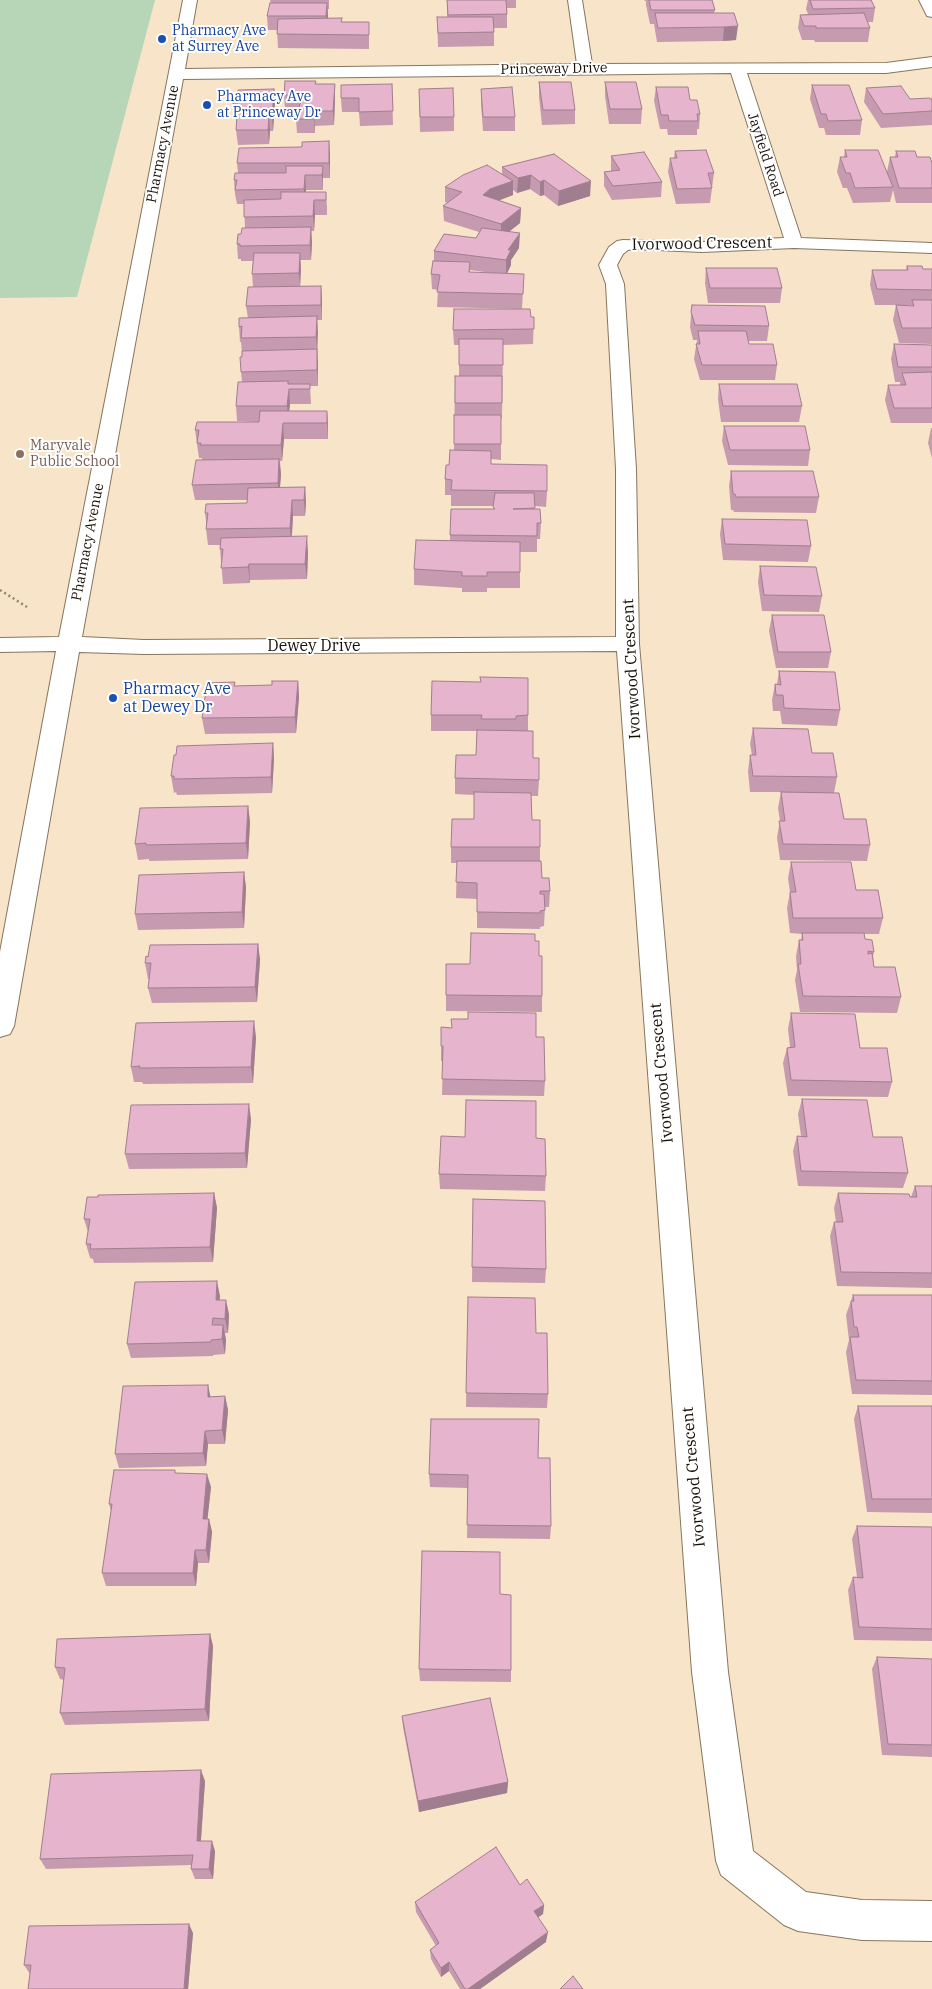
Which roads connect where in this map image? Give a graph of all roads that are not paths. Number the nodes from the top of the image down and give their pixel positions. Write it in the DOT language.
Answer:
graph roads {
  1 [pos="190,0"];
  2 [pos="576,0"];
  3 [pos="926,0"];
  4 [pos="932,13"];
  5 [pos="932,62"];
  6 [pos="585,68"];
  7 [pos="737,68"];
  8 [pos="176,74"];
  9 [pos="794,243"];
  10 [pos="932,248"];
  11 [pos="70,644"];
  12 [pos="628,644"];
  13 [pos="0,645"];
  14 [pos="0,1026"];
  15 [pos="932,1921"];
  1 -- 8 [label="street, Pharmacy Avenue"];
  2 -- 6 [label="street"];
  3 -- 4 [label="street"];
  5 -- 7 [label="street, Princeway Drive"];
  6 -- 7 [label="street, Princeway Drive"];
  6 -- 8 [label="street, Princeway Drive"];
  7 -- 9 [label="street, Jayfield Road"];
  8 -- 11 [label="street, Pharmacy Avenue"];
  9 -- 10 [label="street"];
  9 -- 12 [label="street, Ivorwood Crescent"];
  11 -- 12 [label="street, Dewey Drive"];
  11 -- 13 [label="street, Dewey Drive"];
  11 -- 14 [label="street, Pharmacy Avenue"];
  12 -- 15 [label="street, Ivorwood Crescent"];
}
